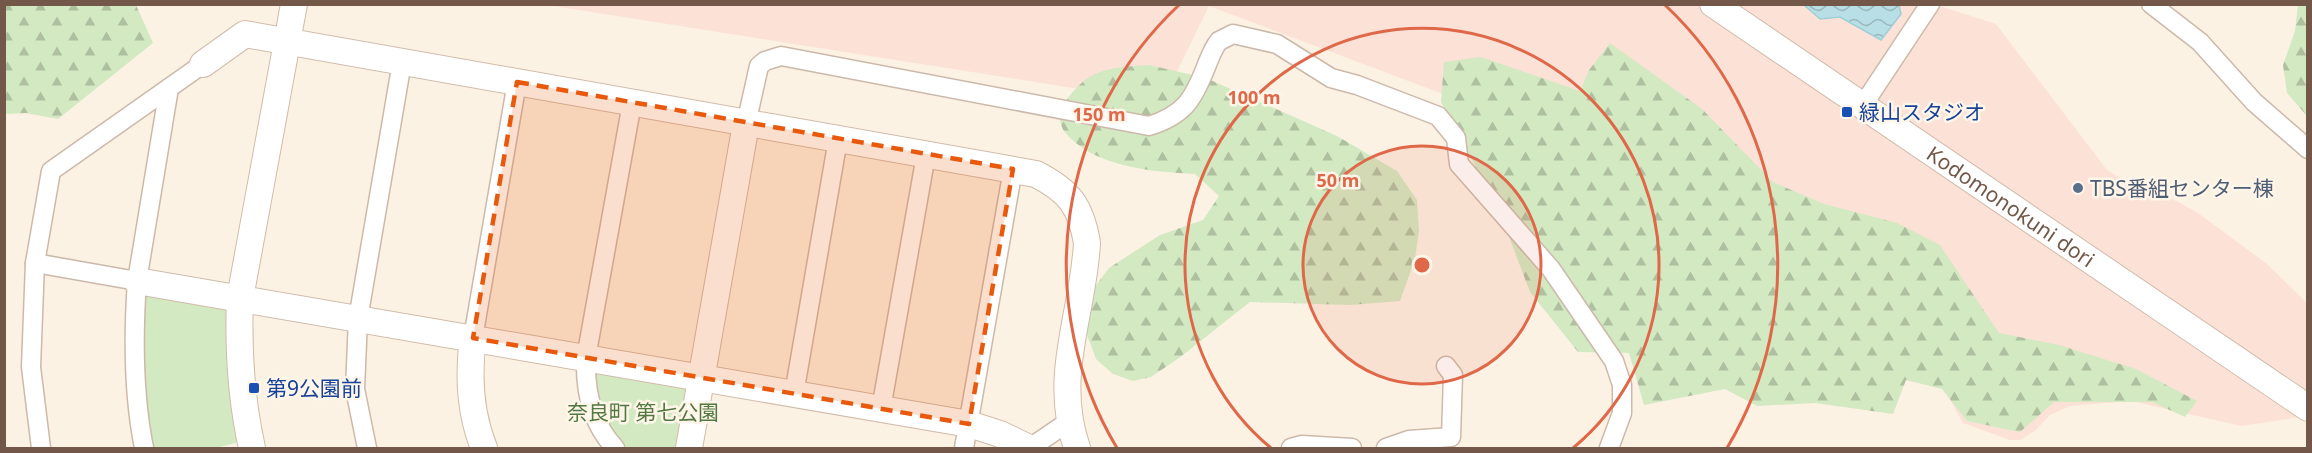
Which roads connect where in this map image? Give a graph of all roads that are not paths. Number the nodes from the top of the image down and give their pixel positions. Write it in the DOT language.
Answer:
graph roads {
  1 [pos="294,4"];
  2 [pos="1713,4"];
  3 [pos="1930,4"];
  4 [pos="2151,4"];
  5 [pos="288,41"];
  6 [pos="402,62"];
  7 [pos="203,64"];
  8 [pos="517,82"];
  9 [pos="169,87"];
  10 [pos="632,103"];
  11 [pos="1863,105"];
  12 [pos="746,124"];
  13 [pos="838,139"];
  14 [pos="2307,149"];
  15 [pos="926,155"];
  16 [pos="1013,169"];
  17 [pos="35,263"];
  18 [pos="137,281"];
  19 [pos="240,298"];
  20 [pos="358,319"];
  21 [pos="472,338"];
  22 [pos="586,358"];
  23 [pos="1446,366"];
  24 [pos="702,378"];
  25 [pos="794,394"];
  26 [pos="2307,408"];
  27 [pos="881,409"];
  28 [pos="1068,422"];
  29 [pos="969,424"];
  30 [pos="40,448"];
  31 [pos="144,448"];
  32 [pos="250,448"];
  33 [pos="367,448"];
  34 [pos="484,448"];
  35 [pos="615,448"];
  36 [pos="689,448"];
  37 [pos="964,448"];
  38 [pos="1029,448"];
  39 [pos="1077,448"];
  40 [pos="1291,448"];
  41 [pos="1352,448"];
  42 [pos="1386,448"];
  43 [pos="1609,448"];
  1 -- 5 [label="street"];
  2 -- 11 [label="street, Kodomonokuni dori"];
  3 -- 11 [label="street"];
  4 -- 14 [label="street"];
  5 -- 6 [label="street"];
  5 -- 7 [label="street"];
  5 -- 19 [label="street"];
  6 -- 8 [label="street"];
  6 -- 20 [label="street"];
  7 -- 9 [label="street"];
  8 -- 10 [label="street"];
  8 -- 21 [label="street"];
  9 -- 17 [label="street"];
  9 -- 18 [label="street"];
  10 -- 12 [label="street"];
  10 -- 22 [label="street"];
  11 -- 26 [label="street, Kodomonokuni dori"];
  12 -- 13 [label="street"];
  12 -- 24 [label="street"];
  12 -- 43 [label="street"];
  13 -- 15 [label="street"];
  13 -- 25 [label="street"];
  15 -- 16 [label="street"];
  15 -- 27 [label="street"];
  16 -- 28 [label="street"];
  16 -- 29 [label="street"];
  17 -- 18 [label="street"];
  17 -- 30 [label="street"];
  18 -- 19 [label="street"];
  18 -- 31 [label="street"];
  19 -- 20 [label="street"];
  19 -- 32 [label="street"];
  20 -- 21 [label="street"];
  20 -- 33 [label="street"];
  21 -- 22 [label="street"];
  21 -- 34 [label="street"];
  22 -- 24 [label="street"];
  22 -- 35 [label="street"];
  23 -- 42 [label="street"];
  24 -- 25 [label="street"];
  24 -- 36 [label="street"];
  25 -- 27 [label="street"];
  27 -- 29 [label="street"];
  28 -- 38 [label="street"];
  28 -- 39 [label="street"];
  29 -- 37 [label="street"];
  29 -- 38 [label="street"];
  40 -- 41 [label="street"];
}
